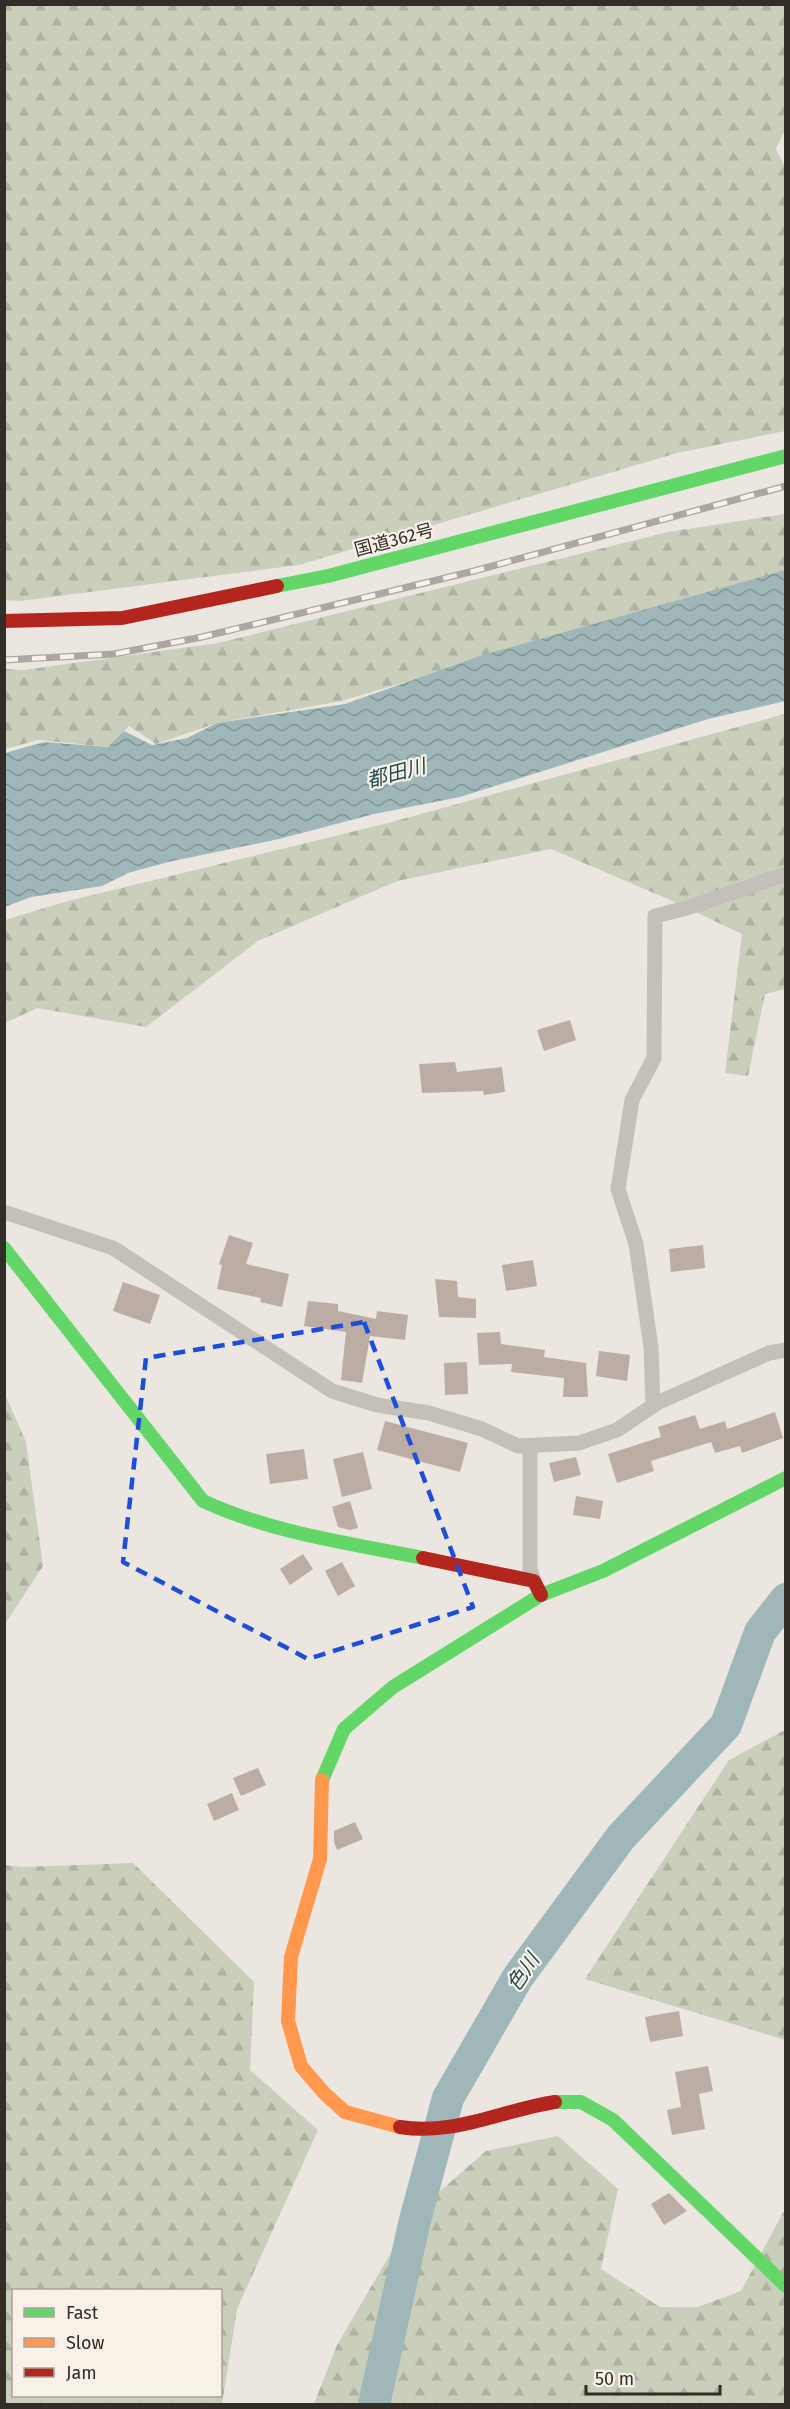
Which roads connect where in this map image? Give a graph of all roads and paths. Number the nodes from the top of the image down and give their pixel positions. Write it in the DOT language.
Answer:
graph roads {
  1 [pos="786,456"];
  2 [pos="4,621"];
  3 [pos="786,874"];
  4 [pos="4,1212"];
  5 [pos="4,1248"];
  6 [pos="786,1350"];
  7 [pos="653,1406"];
  8 [pos="530,1446"];
  9 [pos="786,1478"];
  10 [pos="538,1588"];
  11 [pos="786,2286"];
  1 -- 2 [label="main road, 国道362号"];
  3 -- 7 [label="street"];
  4 -- 8 [label="street"];
  5 -- 10 [label="main road"];
  6 -- 7 [label="street"];
  7 -- 8 [label="street"];
  8 -- 10 [label="street"];
  9 -- 10 [label="main road"];
  10 -- 11 [label="main road"];
}
